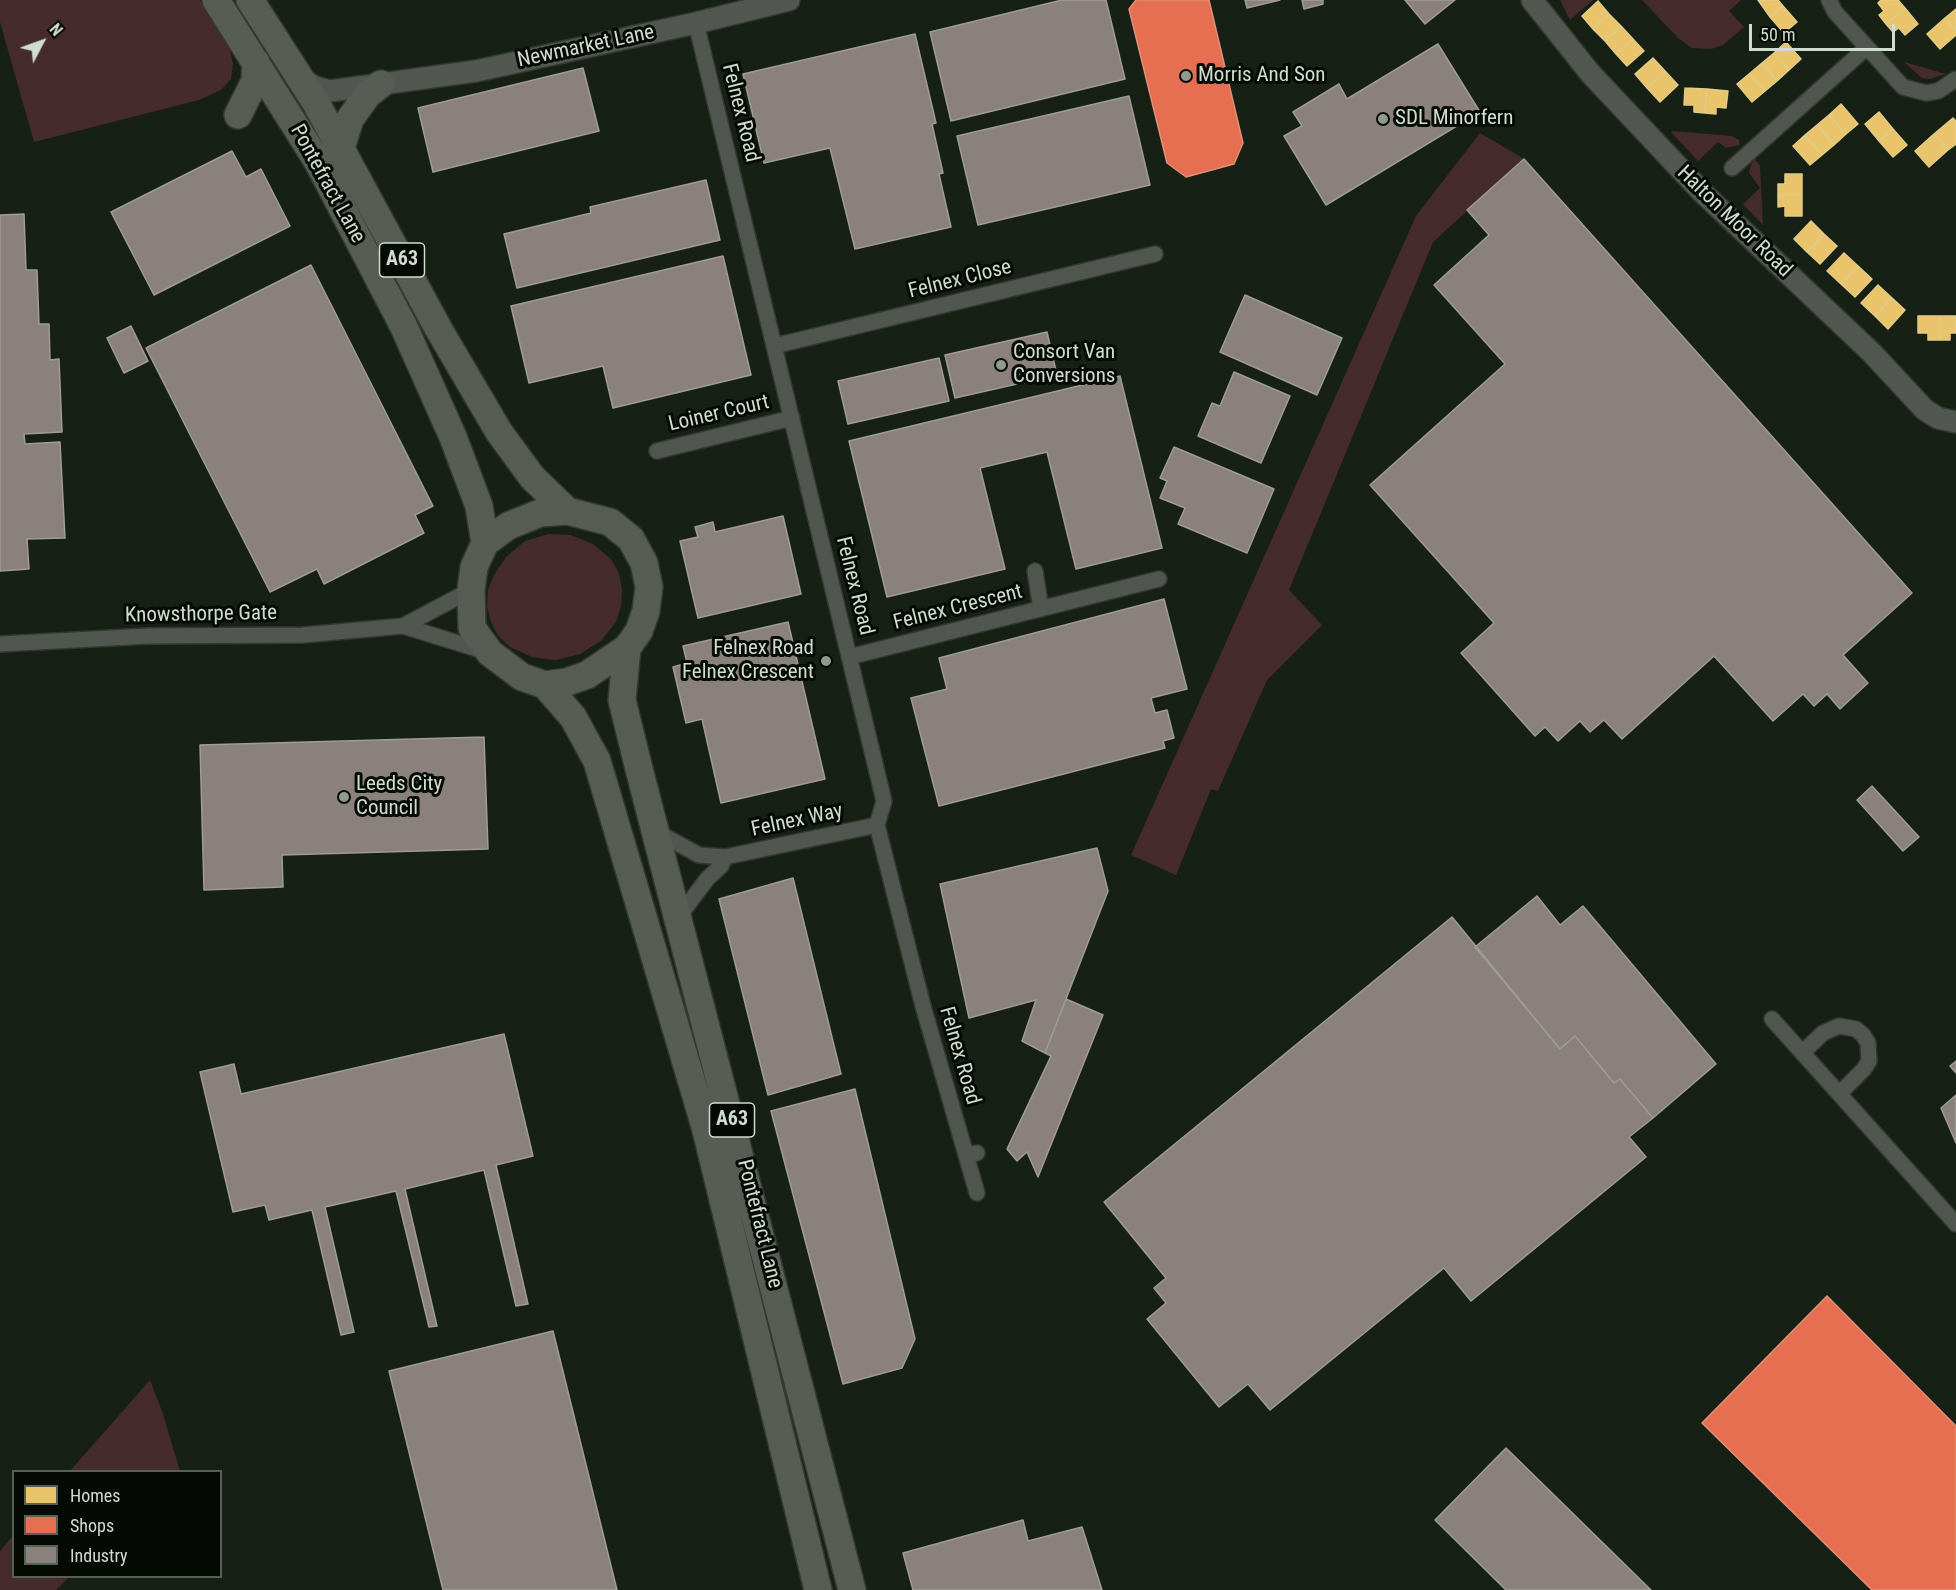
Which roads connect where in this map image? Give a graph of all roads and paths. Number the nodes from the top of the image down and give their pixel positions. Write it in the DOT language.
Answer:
graph roads {
  1 [pos="216,0"];
  2 [pos="250,0"];
  3 [pos="789,0"];
  4 [pos="1532,0"];
  5 [pos="1829,0"];
  6 [pos="696,23"];
  7 [pos="1866,48"];
  8 [pos="256,62"];
  9 [pos="299,77"];
  10 [pos="1956,79"];
  11 [pos="381,84"];
  12 [pos="238,115"];
  13 [pos="340,148"];
  14 [pos="1732,168"];
  15 [pos="1155,254"];
  16 [pos="774,346"];
  17 [pos="792,418"];
  18 [pos="1956,422"];
  19 [pos="657,451"];
  20 [pos="567,511"];
  21 [pos="485,543"];
  22 [pos="1035,571"];
  23 [pos="1159,579"];
  24 [pos="471,590"];
  25 [pos="1041,609"];
  26 [pos="403,626"];
  27 [pos="0,645"];
  28 [pos="627,648"];
  29 [pos="490,653"];
  30 [pos="849,657"];
  31 [pos="545,685"];
  32 [pos="877,825"];
  33 [pos="655,831"];
  34 [pos="725,857"];
  35 [pos="678,918"];
  36 [pos="1772,1019"];
  37 [pos="1803,1052"];
  38 [pos="1840,1093"];
  39 [pos="977,1193"];
  40 [pos="1956,1224"];
  41 [pos="818,1590"];
  42 [pos="852,1590"];
  1 -- 8 [label="highway, Pontefract Lane / A63"];
  2 -- 9 [label="highway, Pontefract Lane / A63"];
  3 -- 6 [label="street, Newmarket Lane"];
  4 -- 18 [label="street, Halton Moor Road"];
  5 -- 7 [label="street"];
  6 -- 11 [label="street, Newmarket Lane"];
  6 -- 16 [label="street, Felnex Road"];
  7 -- 10 [label="street"];
  7 -- 14 [label="street"];
  8 -- 12 [label="highway"];
  8 -- 21 [label="highway, Pontefract Lane / A63"];
  9 -- 11 [label="street, Newmarket Lane"];
  9 -- 13 [label="highway, Pontefract Lane / A63"];
  11 -- 13 [label="highway"];
  13 -- 20 [label="highway, Pontefract Lane / A63"];
  15 -- 16 [label="street, Felnex Close"];
  16 -- 17 [label="street, Felnex Road"];
  17 -- 19 [label="street, Loiner Court"];
  17 -- 30 [label="street, Felnex Road"];
  20 -- 21 [label="highway, A63"];
  20 -- 28 [label="highway, A63"];
  21 -- 24 [label="highway, A63"];
  22 -- 25 [label="street, Felnex Crescent"];
  23 -- 25 [label="street, Felnex Crescent"];
  24 -- 26 [label="street, Knowsthorpe Gate"];
  24 -- 29 [label="highway, A63"];
  25 -- 30 [label="street, Felnex Crescent"];
  26 -- 27 [label="street, Knowsthorpe Gate"];
  26 -- 29 [label="street, Knowsthorpe Gate"];
  28 -- 31 [label="highway, A63"];
  28 -- 33 [label="highway, Pontefract Lane / A63"];
  29 -- 31 [label="highway, A63"];
  30 -- 32 [label="street, Felnex Road"];
  31 -- 41 [label="highway, Pontefract Lane / A63"];
  32 -- 34 [label="street, Felnex Way"];
  32 -- 39 [label="street, Felnex Road"];
  33 -- 34 [label="street, Felnex Way"];
  33 -- 35 [label="highway, Pontefract Lane / A63"];
  34 -- 35 [label="street"];
  35 -- 42 [label="highway, Pontefract Lane / A63"];
  36 -- 37 [label="street"];
  37 -- 38 [label="street"];
  37 -- 38 [label="street"];
  38 -- 40 [label="street"];
}
